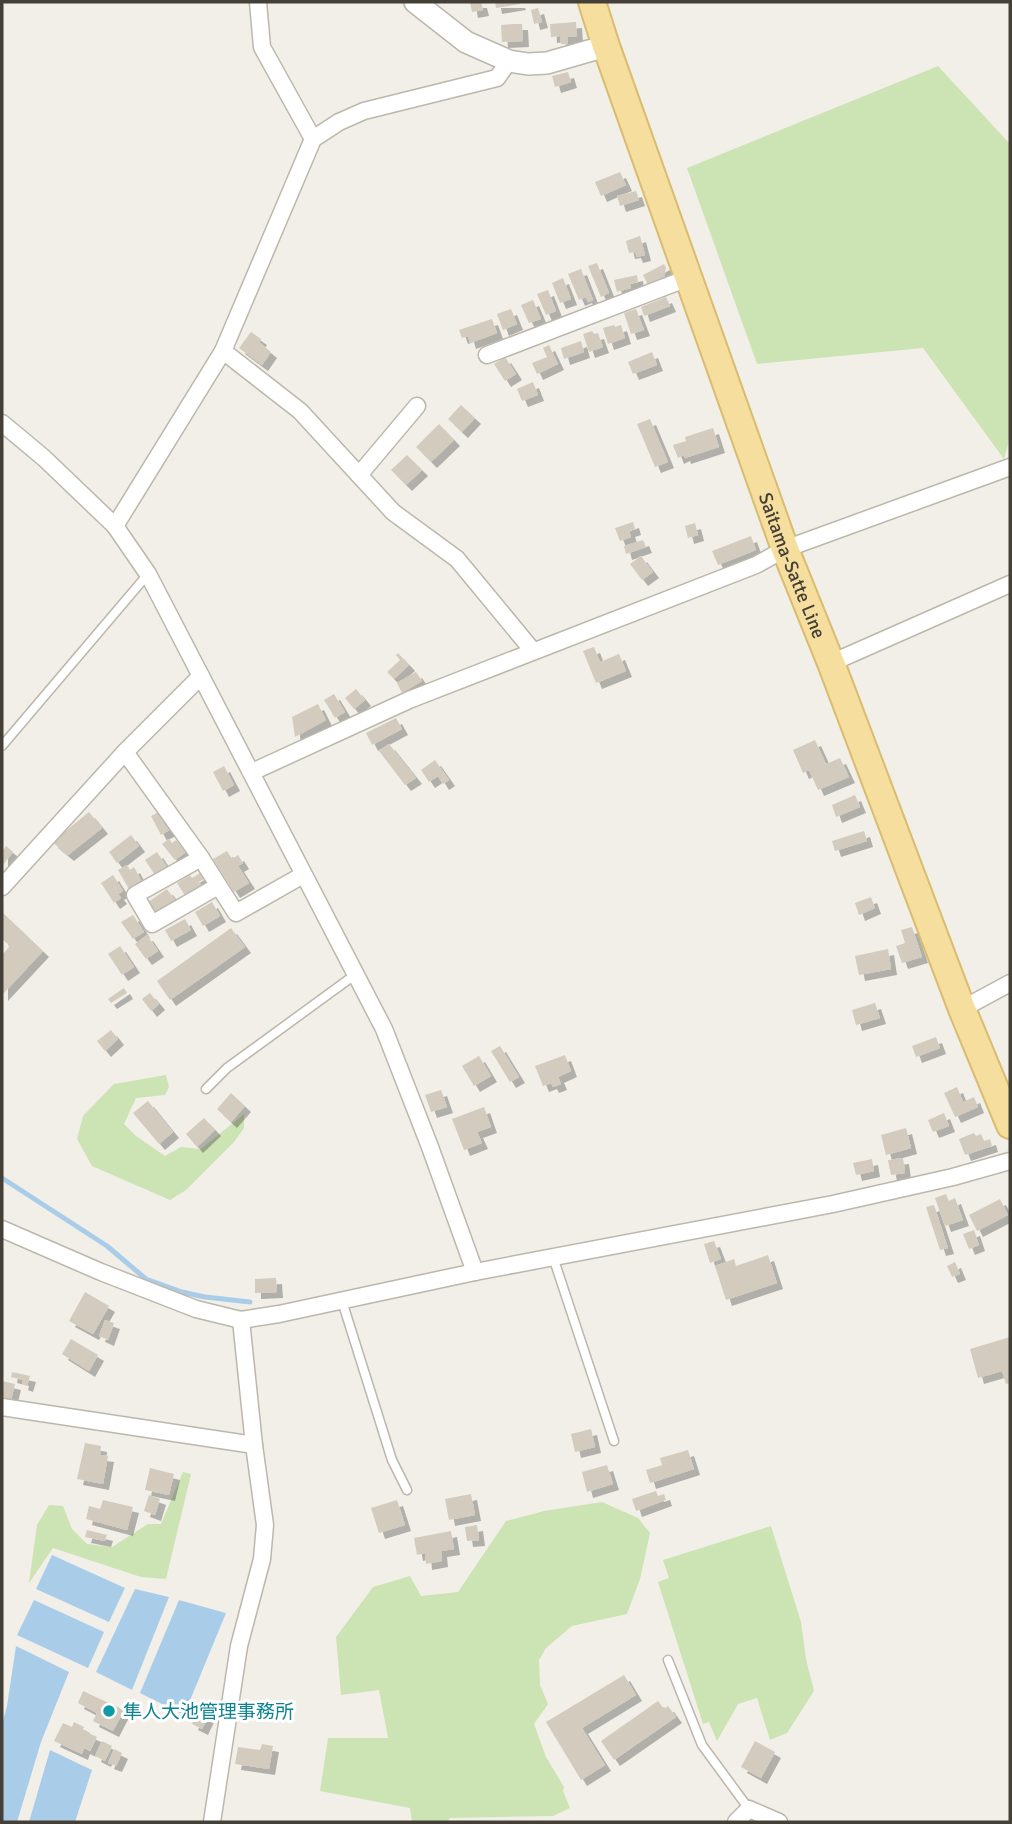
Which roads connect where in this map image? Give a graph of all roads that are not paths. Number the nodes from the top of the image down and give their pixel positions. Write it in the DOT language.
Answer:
graph roads {
  1 [pos="258,2"];
  2 [pos="415,2"];
  3 [pos="592,2"];
  4 [pos="606,46"];
  5 [pos="509,61"];
  6 [pos="313,139"];
  7 [pos="688,278"];
  8 [pos="223,351"];
  9 [pos="487,355"];
  10 [pos="417,406"];
  11 [pos="2,423"];
  12 [pos="1010,467"];
  13 [pos="359,475"];
  14 [pos="115,526"];
  15 [pos="785,549"];
  16 [pos="148,574"];
  17 [pos="1010,584"];
  18 [pos="534,651"];
  19 [pos="831,663"];
  20 [pos="201,676"];
  21 [pos="2,746"];
  22 [pos="125,752"];
  23 [pos="252,772"];
  24 [pos="201,858"];
  25 [pos="303,875"];
  26 [pos="218,886"];
  27 [pos="2,887"];
  28 [pos="356,974"];
  29 [pos="1010,983"];
  30 [pos="962,1009"];
  31 [pos="206,1089"];
  32 [pos="1010,1125"];
  33 [pos="1010,1161"];
  34 [pos="2,1229"];
  35 [pos="553,1257"];
  36 [pos="475,1272"];
  37 [pos="342,1301"];
  38 [pos="241,1320"];
  39 [pos="2,1407"];
  40 [pos="614,1441"];
  41 [pos="254,1445"];
  42 [pos="407,1490"];
  43 [pos="668,1660"];
  44 [pos="749,1809"];
  45 [pos="212,1822"];
  46 [pos="736,1822"];
  47 [pos="779,1822"];
  1 -- 6 [label="street"];
  2 -- 5 [label="street"];
  3 -- 4 [label="main road, Saitama-Satte Line"];
  4 -- 5 [label="street"];
  4 -- 7 [label="main road, Saitama-Satte Line"];
  5 -- 6 [label="street"];
  6 -- 8 [label="street"];
  7 -- 9 [label="street"];
  7 -- 15 [label="main road, Saitama-Satte Line"];
  8 -- 13 [label="street"];
  8 -- 14 [label="street"];
  10 -- 13 [label="street"];
  11 -- 14 [label="street"];
  12 -- 15 [label="street"];
  13 -- 18 [label="street"];
  14 -- 16 [label="street"];
  15 -- 18 [label="street"];
  15 -- 19 [label="main road, Saitama-Satte Line"];
  16 -- 20 [label="street"];
  16 -- 21 [label="lane"];
  17 -- 19 [label="street"];
  18 -- 23 [label="street"];
  19 -- 30 [label="main road, Saitama-Satte Line"];
  20 -- 22 [label="street"];
  20 -- 23 [label="street"];
  22 -- 24 [label="street"];
  22 -- 27 [label="street"];
  23 -- 25 [label="street"];
  24 -- 26 [label="street"];
  24 -- 26 [label="street"];
  25 -- 26 [label="street"];
  25 -- 28 [label="street"];
  28 -- 31 [label="lane"];
  28 -- 36 [label="street"];
  29 -- 30 [label="street"];
  30 -- 32 [label="main road, Saitama-Satte Line"];
  33 -- 35 [label="street"];
  34 -- 38 [label="street"];
  35 -- 36 [label="street"];
  35 -- 40 [label="lane"];
  36 -- 37 [label="street"];
  37 -- 38 [label="street"];
  37 -- 42 [label="lane"];
  38 -- 41 [label="street"];
  39 -- 41 [label="street"];
  41 -- 45 [label="street"];
  43 -- 44 [label="lane"];
  44 -- 46 [label="street"];
  44 -- 47 [label="street"];
}
